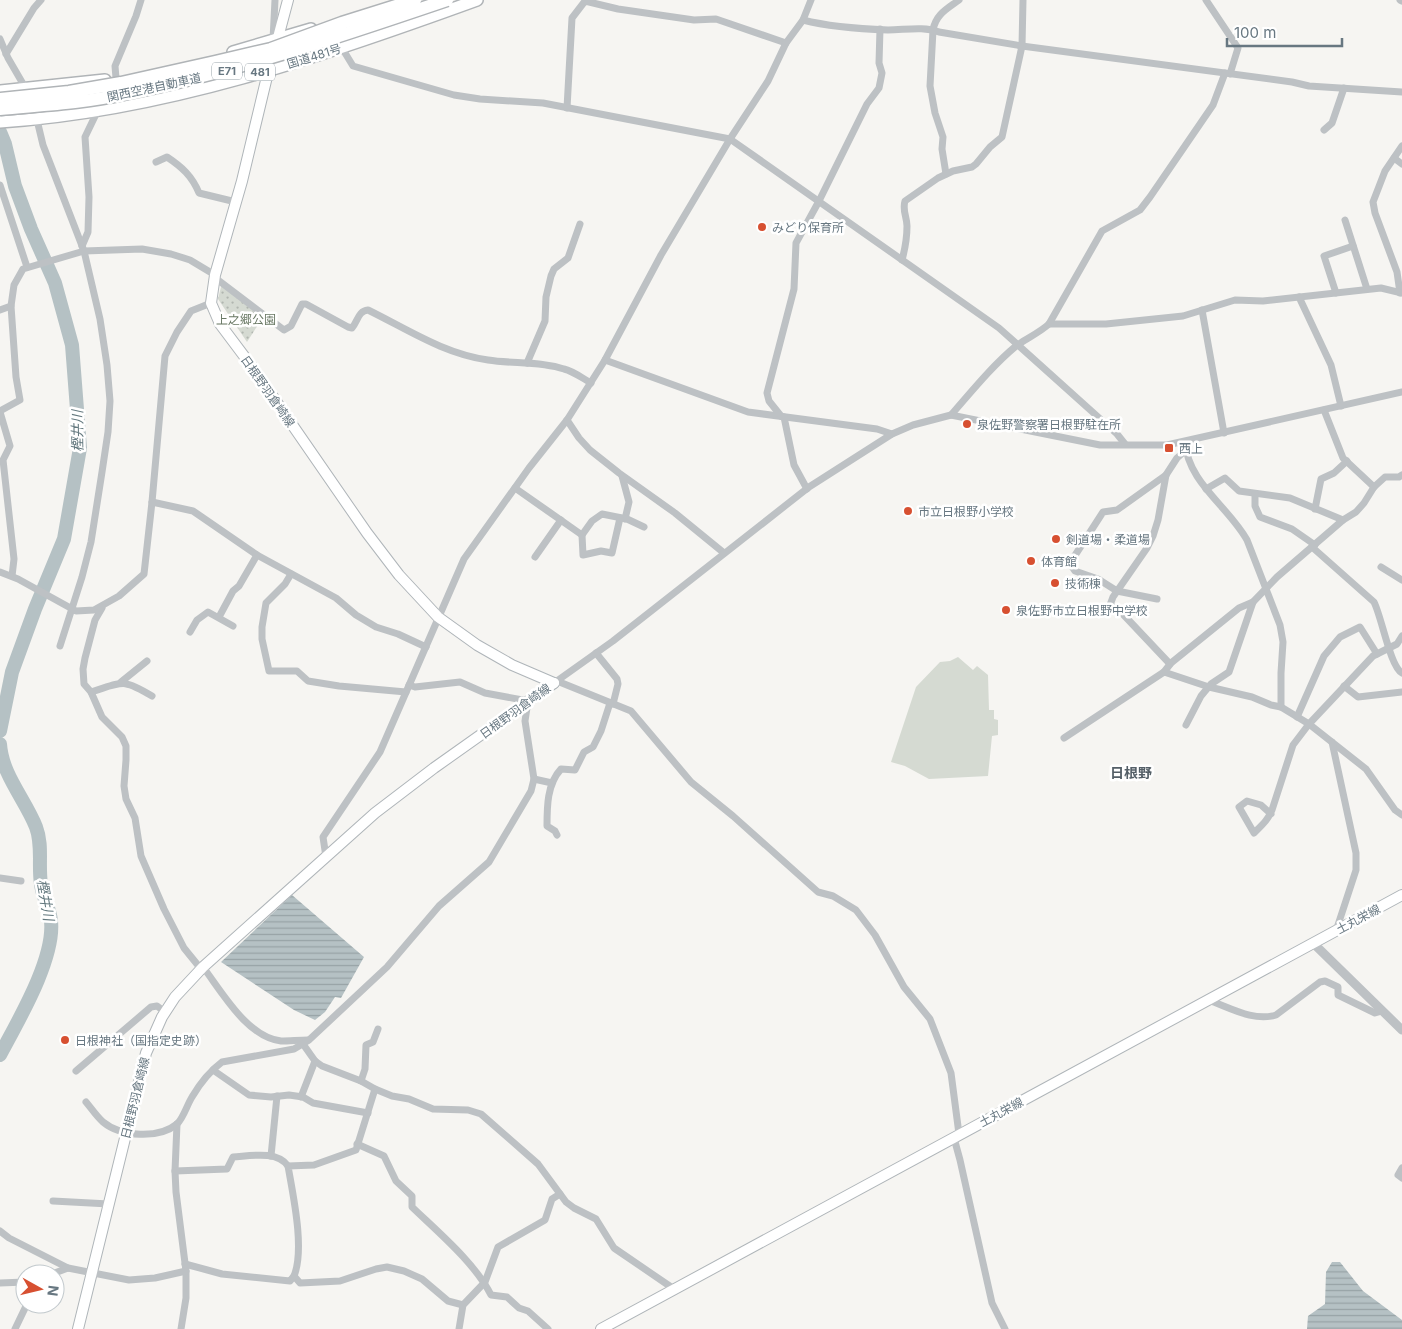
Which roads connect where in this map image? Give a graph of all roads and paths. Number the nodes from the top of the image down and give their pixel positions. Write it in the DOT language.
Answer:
graph roads {
  1 [pos="41,0"];
  2 [pos="141,0"];
  3 [pos="275,0"];
  4 [pos="288,0"];
  5 [pos="399,0"];
  6 [pos="415,0"];
  7 [pos="447,0"];
  8 [pos="477,0"];
  9 [pos="811,0"];
  10 [pos="959,0"];
  11 [pos="1024,0"];
  12 [pos="1206,0"];
  13 [pos="803,20"];
  14 [pos="880,29"];
  15 [pos="933,30"];
  16 [pos="0,39"];
  17 [pos="275,39"];
  18 [pos="786,43"];
  19 [pos="1022,46"];
  20 [pos="342,48"];
  21 [pos="6,54"];
  22 [pos="269,69"];
  23 [pos="1227,74"];
  24 [pos="116,78"];
  25 [pos="1344,88"];
  26 [pos="26,89"];
  27 [pos="0,91"];
  28 [pos="1402,92"];
  29 [pos="0,99"];
  30 [pos="567,108"];
  31 [pos="0,109"];
  32 [pos="98,109"];
  33 [pos="37,120"];
  34 [pos="0,122"];
  35 [pos="1324,130"];
  36 [pos="730,139"];
  37 [pos="1402,146"];
  38 [pos="1394,158"];
  39 [pos="156,162"];
  40 [pos="1402,164"];
  41 [pos="946,174"];
  42 [pos="0,185"];
  43 [pos="819,201"];
  44 [pos="236,202"];
  45 [pos="1345,220"];
  46 [pos="580,224"];
  47 [pos="1353,246"];
  48 [pos="83,248"];
  49 [pos="902,260"];
  50 [pos="27,268"];
  51 [pos="215,276"];
  52 [pos="1367,289"];
  53 [pos="1336,293"];
  54 [pos="1401,293"];
  55 [pos="1299,297"];
  56 [pos="211,303"];
  57 [pos="11,306"];
  58 [pos="0,310"];
  59 [pos="1202,310"];
  60 [pos="1049,324"];
  61 [pos="1017,345"];
  62 [pos="605,360"];
  63 [pos="527,363"];
  64 [pos="591,383"];
  65 [pos="1402,392"];
  66 [pos="1341,406"];
  67 [pos="1324,410"];
  68 [pos="0,411"];
  69 [pos="952,415"];
  70 [pos="782,416"];
  71 [pos="568,420"];
  72 [pos="1224,433"];
  73 [pos="892,434"];
  74 [pos="1124,444"];
  75 [pos="1186,446"];
  76 [pos="1347,461"];
  77 [pos="1166,475"];
  78 [pos="1402,475"];
  79 [pos="622,476"];
  80 [pos="1374,487"];
  81 [pos="515,488"];
  82 [pos="807,488"];
  83 [pos="1206,489"];
  84 [pos="1255,494"];
  85 [pos="152,502"];
  86 [pos="1315,509"];
  87 [pos="622,518"];
  88 [pos="561,520"];
  89 [pos="1343,520"];
  90 [pos="644,527"];
  91 [pos="582,535"];
  92 [pos="1314,546"];
  93 [pos="724,553"];
  94 [pos="257,555"];
  95 [pos="535,557"];
  96 [pos="1381,567"];
  97 [pos="0,572"];
  98 [pos="291,574"];
  99 [pos="12,576"];
  100 [pos="1402,580"];
  101 [pos="1266,590"];
  102 [pos="1117,591"];
  103 [pos="1157,599"];
  104 [pos="1254,602"];
  105 [pos="106,603"];
  106 [pos="71,608"];
  107 [pos="438,617"];
  108 [pos="219,618"];
  109 [pos="232,626"];
  110 [pos="190,632"];
  111 [pos="1402,636"];
  112 [pos="60,646"];
  113 [pos="426,647"];
  114 [pos="1390,648"];
  115 [pos="596,653"];
  116 [pos="1377,654"];
  117 [pos="147,661"];
  118 [pos="1170,664"];
  119 [pos="1164,672"];
  120 [pos="1402,673"];
  121 [pos="122,682"];
  122 [pos="556,682"];
  123 [pos="1344,686"];
  124 [pos="1209,687"];
  125 [pos="408,689"];
  126 [pos="91,692"];
  127 [pos="1402,692"];
  128 [pos="152,696"];
  129 [pos="528,701"];
  130 [pos="612,703"];
  131 [pos="1281,708"];
  132 [pos="1297,717"];
  133 [pos="1309,724"];
  134 [pos="1186,725"];
  135 [pos="1064,738"];
  136 [pos="1332,741"];
  137 [pos="534,779"];
  138 [pos="552,783"];
  139 [pos="1271,814"];
  140 [pos="1402,815"];
  141 [pos="557,835"];
  142 [pos="326,857"];
  143 [pos="0,878"];
  144 [pos="22,881"];
  145 [pos="1402,895"];
  146 [pos="1336,931"];
  147 [pos="1313,943"];
  148 [pos="202,968"];
  149 [pos="1208,1000"];
  150 [pos="1382,1010"];
  151 [pos="165,1012"];
  152 [pos="378,1029"];
  153 [pos="1402,1030"];
  154 [pos="306,1042"];
  155 [pos="315,1061"];
  156 [pos="213,1070"];
  157 [pos="76,1071"];
  158 [pos="361,1081"];
  159 [pos="375,1089"];
  160 [pos="277,1096"];
  161 [pos="301,1097"];
  162 [pos="86,1102"];
  163 [pos="368,1113"];
  164 [pos="178,1124"];
  165 [pos="126,1133"];
  166 [pos="957,1136"];
  167 [pos="357,1144"];
  168 [pos="272,1156"];
  169 [pos="288,1166"];
  170 [pos="1402,1168"];
  171 [pos="175,1171"];
  172 [pos="1402,1178"];
  173 [pos="560,1194"];
  174 [pos="52,1201"];
  175 [pos="109,1204"];
  176 [pos="0,1231"];
  177 [pos="68,1268"];
  178 [pos="186,1268"];
  179 [pos="65,1269"];
  180 [pos="92,1273"];
  181 [pos="294,1276"];
  182 [pos="15,1282"];
  183 [pos="485,1282"];
  184 [pos="0,1283"];
  185 [pos="674,1289"];
  186 [pos="463,1305"];
  187 [pos="22,1314"];
  188 [pos="15,1329"];
  189 [pos="78,1329"];
  190 [pos="181,1329"];
  191 [pos="459,1329"];
  192 [pos="548,1329"];
  193 [pos="601,1329"];
  194 [pos="1005,1329"];
  1 -- 21 [label="street"];
  2 -- 24 [label="street"];
  3 -- 17 [label="street"];
  4 -- 17 [label="main road"];
  5 -- 17 [label="highway, 481"];
  6 -- 29 [label="highway, 関西空港自動車道 / E71, bridge"];
  7 -- 31 [label="highway, 関西空港自動車道 / E71, bridge"];
  8 -- 20 [label="highway, 国道481号 / 481"];
  9 -- 13 [label="street"];
  10 -- 15 [label="street"];
  11 -- 19 [label="street"];
  12 -- 23 [label="street"];
  13 -- 14 [label="street"];
  13 -- 18 [label="street"];
  14 -- 15 [label="street"];
  14 -- 43 [label="street"];
  15 -- 19 [label="street"];
  15 -- 41 [label="street"];
  16 -- 21 [label="street"];
  17 -- 22 [label="main road"];
  17 -- 24 [label="highway, 481"];
  18 -- 30 [label="street"];
  18 -- 36 [label="street"];
  19 -- 23 [label="street"];
  19 -- 41 [label="street"];
  20 -- 22 [label="highway, 国道481号 / 481"];
  20 -- 30 [label="street"];
  21 -- 26 [label="street"];
  22 -- 32 [label="highway, 国道481号 / 481"];
  22 -- 44 [label="main road"];
  23 -- 25 [label="street"];
  23 -- 60 [label="street"];
  24 -- 26 [label="highway, 481"];
  25 -- 28 [label="street"];
  25 -- 35 [label="street"];
  26 -- 27 [label="highway, 481"];
  30 -- 36 [label="street"];
  32 -- 33 [label="highway, 国道481号 / 481"];
  32 -- 48 [label="street"];
  33 -- 34 [label="highway, 国道481号 / 481"];
  33 -- 48 [label="street"];
  36 -- 43 [label="street"];
  36 -- 62 [label="street"];
  37 -- 38 [label="street"];
  38 -- 40 [label="street"];
  38 -- 54 [label="street"];
  39 -- 44 [label="street"];
  41 -- 49 [label="street"];
  42 -- 50 [label="street"];
  43 -- 49 [label="street"];
  43 -- 70 [label="street"];
  44 -- 51 [label="main road"];
  45 -- 47 [label="street"];
  46 -- 63 [label="street"];
  47 -- 52 [label="street"];
  47 -- 53 [label="street"];
  48 -- 50 [label="street"];
  48 -- 51 [label="street"];
  48 -- 106 [label="street"];
  49 -- 61 [label="street"];
  50 -- 57 [label="street"];
  51 -- 56 [label="main road"];
  51 -- 63 [label="street"];
  52 -- 53 [label="street"];
  52 -- 54 [label="street"];
  53 -- 55 [label="street"];
  55 -- 59 [label="street"];
  55 -- 66 [label="street"];
  56 -- 85 [label="street"];
  56 -- 107 [label="main road, 日根野羽倉崎線"];
  57 -- 58 [label="street"];
  57 -- 68 [label="street"];
  59 -- 60 [label="street"];
  59 -- 72 [label="street"];
  60 -- 61 [label="street"];
  61 -- 69 [label="street"];
  61 -- 74 [label="street"];
  62 -- 64 [label="street"];
  62 -- 70 [label="street"];
  63 -- 64 [label="street"];
  64 -- 71 [label="street"];
  65 -- 66 [label="street"];
  66 -- 67 [label="street"];
  67 -- 72 [label="street"];
  67 -- 76 [label="street"];
  68 -- 99 [label="street"];
  69 -- 73 [label="street"];
  69 -- 74 [label="street"];
  70 -- 73 [label="street"];
  70 -- 82 [label="street"];
  71 -- 79 [label="street"];
  71 -- 81 [label="street"];
  72 -- 75 [label="street"];
  73 -- 82 [label="street"];
  74 -- 75 [label="street"];
  75 -- 77 [label="street"];
  75 -- 83 [label="street"];
  76 -- 80 [label="street"];
  76 -- 86 [label="street"];
  77 -- 102 [label="street"];
  77 -- 102 [label="street"];
  78 -- 80 [label="street"];
  79 -- 87 [label="street"];
  79 -- 93 [label="street"];
  80 -- 89 [label="street"];
  81 -- 88 [label="street"];
  81 -- 107 [label="street"];
  82 -- 93 [label="street"];
  83 -- 84 [label="street"];
  83 -- 101 [label="street"];
  84 -- 86 [label="street"];
  84 -- 92 [label="street"];
  85 -- 94 [label="street"];
  85 -- 105 [label="street"];
  86 -- 89 [label="street"];
  87 -- 90 [label="street"];
  87 -- 91 [label="street"];
  87 -- 91 [label="street"];
  88 -- 91 [label="street"];
  88 -- 95 [label="street"];
  89 -- 92 [label="street"];
  92 -- 101 [label="street"];
  92 -- 114 [label="street"];
  93 -- 115 [label="street"];
  94 -- 98 [label="street"];
  94 -- 108 [label="street"];
  96 -- 100 [label="street"];
  97 -- 99 [label="street"];
  98 -- 113 [label="street"];
  98 -- 125 [label="street"];
  99 -- 106 [label="street"];
  101 -- 104 [label="street"];
  101 -- 131 [label="street"];
  102 -- 103 [label="street"];
  102 -- 118 [label="street"];
  104 -- 118 [label="street"];
  104 -- 124 [label="street"];
  105 -- 106 [label="street"];
  105 -- 126 [label="street"];
  106 -- 112 [label="street"];
  107 -- 113 [label="street"];
  107 -- 122 [label="main road, 日根野羽倉崎線"];
  108 -- 109 [label="street"];
  108 -- 110 [label="street"];
  111 -- 114 [label="street"];
  113 -- 125 [label="street"];
  114 -- 116 [label="street"];
  114 -- 120 [label="street"];
  115 -- 122 [label="street"];
  115 -- 130 [label="street"];
  116 -- 123 [label="street"];
  116 -- 132 [label="street"];
  117 -- 121 [label="street"];
  118 -- 119 [label="street"];
  119 -- 124 [label="street"];
  119 -- 135 [label="street"];
  121 -- 126 [label="street"];
  121 -- 128 [label="street"];
  122 -- 129 [label="main road, 日根野羽倉崎線"];
  122 -- 130 [label="street"];
  123 -- 127 [label="street"];
  123 -- 133 [label="street"];
  124 -- 131 [label="street"];
  124 -- 134 [label="street"];
  125 -- 129 [label="street"];
  125 -- 142 [label="street"];
  126 -- 148 [label="street"];
  129 -- 137 [label="street"];
  129 -- 142 [label="main road, 日根野羽倉崎線"];
  130 -- 138 [label="street"];
  130 -- 166 [label="street"];
  131 -- 132 [label="street"];
  132 -- 133 [label="street"];
  133 -- 136 [label="street"];
  133 -- 139 [label="street"];
  136 -- 140 [label="street"];
  136 -- 146 [label="street"];
  137 -- 138 [label="street"];
  137 -- 154 [label="street"];
  138 -- 141 [label="street"];
  139 -- 139 [label="street"];
  142 -- 148 [label="main road, 日根野羽倉崎線"];
  143 -- 144 [label="street"];
  145 -- 146 [label="main road, 土丸栄線"];
  146 -- 147 [label="main road, 土丸栄線"];
  147 -- 149 [label="main road, 土丸栄線"];
  147 -- 150 [label="street"];
  148 -- 151 [label="main road, 日根野羽倉崎線"];
  148 -- 154 [label="street"];
  149 -- 150 [label="street"];
  149 -- 166 [label="main road, 土丸栄線"];
  150 -- 153 [label="street"];
  151 -- 157 [label="street"];
  151 -- 165 [label="main road, 日根野羽倉崎線"];
  152 -- 158 [label="street"];
  154 -- 155 [label="street"];
  154 -- 156 [label="street"];
  155 -- 158 [label="street"];
  155 -- 161 [label="street"];
  156 -- 160 [label="street"];
  156 -- 164 [label="street"];
  158 -- 159 [label="street"];
  159 -- 163 [label="street"];
  159 -- 173 [label="street"];
  160 -- 161 [label="street"];
  160 -- 168 [label="street"];
  161 -- 163 [label="street"];
  162 -- 165 [label="street"];
  163 -- 167 [label="street"];
  164 -- 165 [label="street"];
  164 -- 171 [label="street"];
  165 -- 175 [label="main road, 日根野羽倉崎線"];
  166 -- 185 [label="main road, 土丸栄線"];
  166 -- 194 [label="street"];
  167 -- 169 [label="street"];
  167 -- 183 [label="street"];
  168 -- 169 [label="street"];
  168 -- 171 [label="street"];
  169 -- 181 [label="street"];
  170 -- 172 [label="street"];
  171 -- 178 [label="street"];
  173 -- 183 [label="street"];
  173 -- 185 [label="street"];
  174 -- 175 [label="street"];
  175 -- 180 [label="main road, 日根野羽倉崎線"];
  176 -- 177 [label="street"];
  177 -- 179 [label="street"];
  177 -- 180 [label="street"];
  178 -- 180 [label="street"];
  178 -- 181 [label="street"];
  178 -- 190 [label="street"];
  180 -- 189 [label="main road, 日根野羽倉崎線"];
  181 -- 186 [label="street"];
  182 -- 184 [label="street"];
  183 -- 186 [label="street"];
  183 -- 192 [label="street"];
  185 -- 193 [label="main road, 土丸栄線"];
  186 -- 191 [label="street"];
  187 -- 188 [label="street"];
}
